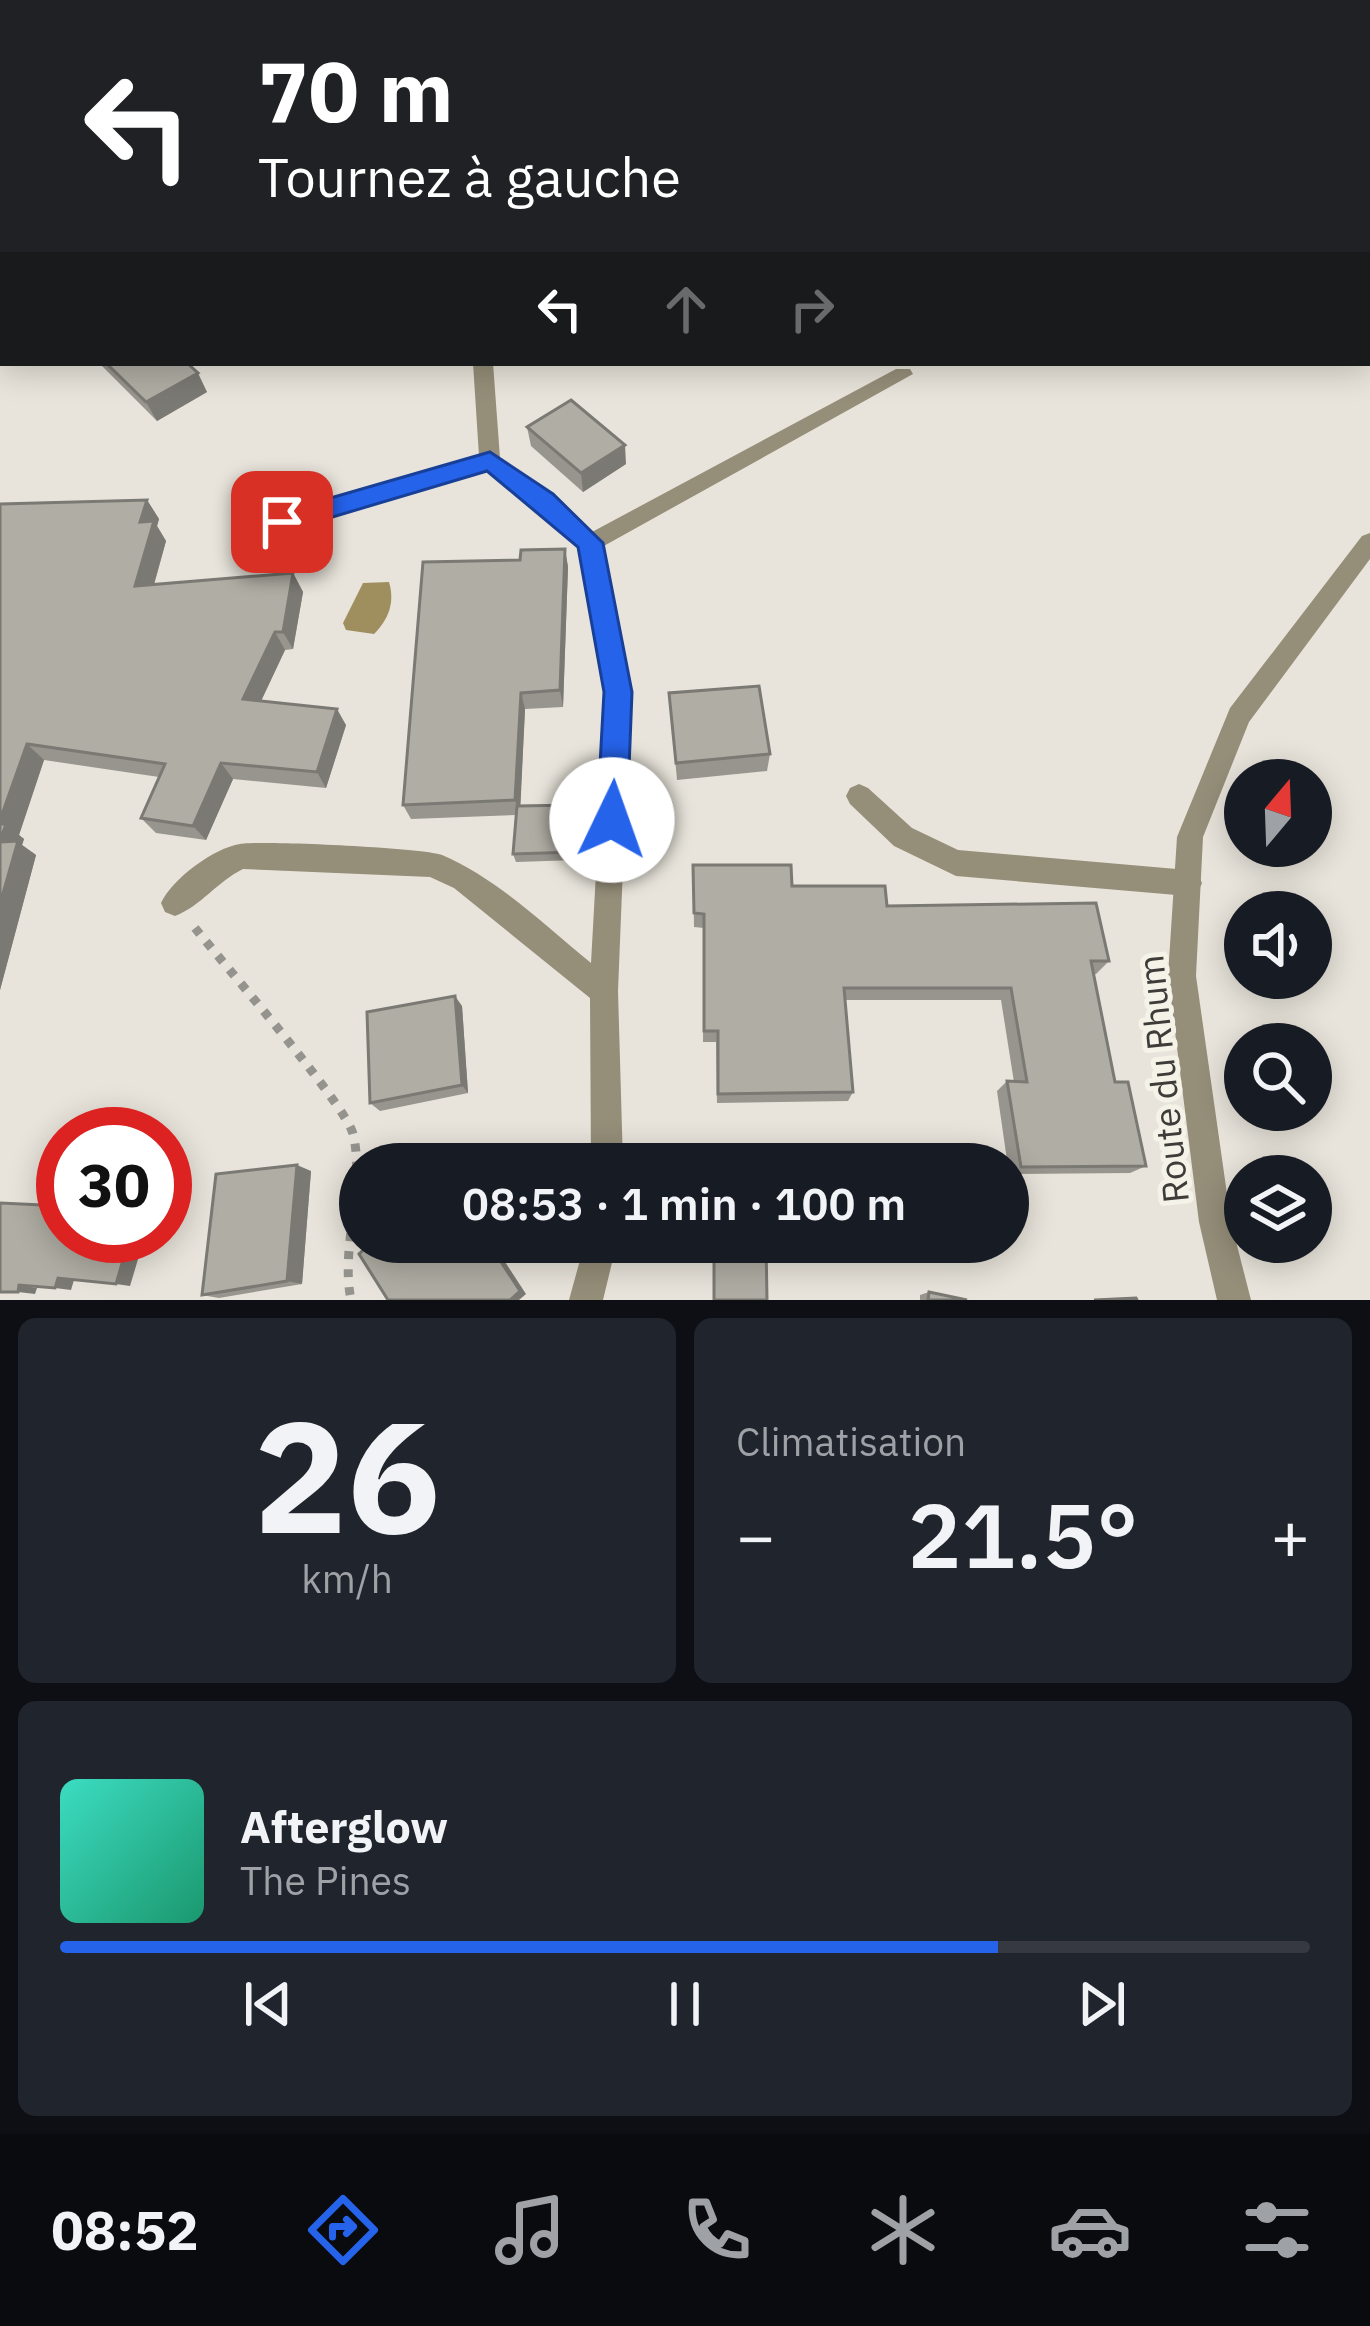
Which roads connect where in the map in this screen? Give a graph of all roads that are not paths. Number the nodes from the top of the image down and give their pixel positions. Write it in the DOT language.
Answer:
graph roads {
  1 [pos="483,366"];
  2 [pos="903,374"];
  3 [pos="490,461"];
  4 [pos="282,522"];
  5 [pos="1370,542"];
  6 [pos="590,543"];
  7 [pos="859,796"];
  8 [pos="1188,883"];
  9 [pos="175,903"];
  10 [pos="604,992"];
  11 [pos="608,1143"];
  12 [pos="596,1263"];
  13 [pos="586,1300"];
  14 [pos="1234,1300"];
  1 -- 3 [label="street"];
  2 -- 6 [label="street"];
  3 -- 4 [label="street"];
  3 -- 6 [label="street"];
  5 -- 8 [label="street, Route du Rhum"];
  6 -- 10 [label="street"];
  7 -- 8 [label="street"];
  8 -- 14 [label="street, Route du Rhum"];
  9 -- 10 [label="street"];
  10 -- 11 [label="street"];
  12 -- 13 [label="street"];
}
